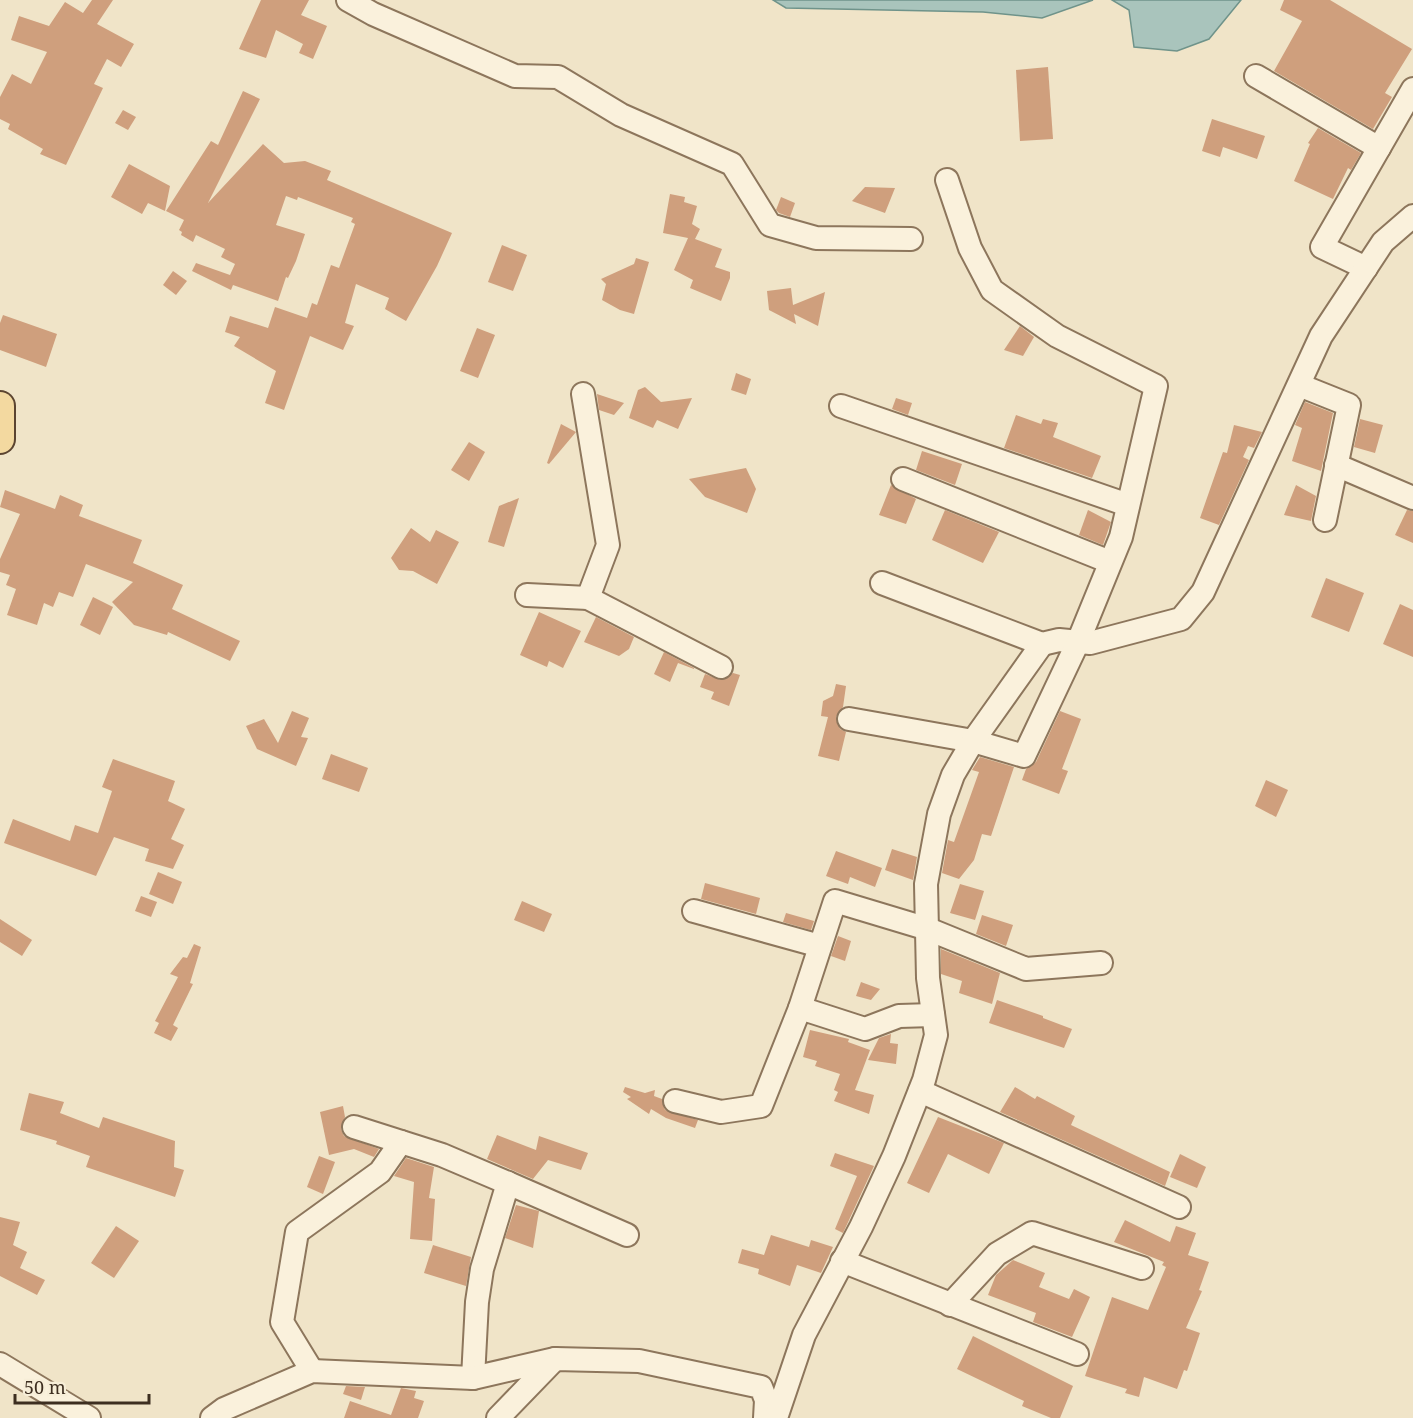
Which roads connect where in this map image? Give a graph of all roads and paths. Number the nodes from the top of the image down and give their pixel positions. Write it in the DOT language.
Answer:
graph roads {
  1 [pos="348,0"];
  2 [pos="1256,76"];
  3 [pos="1413,89"];
  4 [pos="1379,148"];
  5 [pos="947,180"];
  6 [pos="1413,216"];
  7 [pos="911,239"];
  8 [pos="1366,268"];
  9 [pos="1299,385"];
  10 [pos="583,394"];
  11 [pos="0,406"];
  12 [pos="841,406"];
  13 [pos="0,439"];
  14 [pos="1336,465"];
  15 [pos="903,479"];
  16 [pos="1413,498"];
  17 [pos="1128,505"];
  18 [pos="1325,520"];
  19 [pos="1110,562"];
  20 [pos="882,583"];
  21 [pos="527,595"];
  22 [pos="588,598"];
  23 [pos="1084,642"];
  24 [pos="1042,644"];
  25 [pos="721,667"];
  26 [pos="849,719"];
  27 [pos="973,741"];
  28 [pos="694,911"];
  29 [pos="928,929"];
  30 [pos="820,946"];
  31 [pos="1101,963"];
  32 [pos="800,1008"];
  33 [pos="933,1015"];
  34 [pos="920,1091"];
  35 [pos="675,1101"];
  36 [pos="354,1127"];
  37 [pos="401,1142"];
  38 [pos="508,1183"];
  39 [pos="1179,1208"];
  40 [pos="627,1235"];
  41 [pos="842,1261"];
  42 [pos="1142,1268"];
  43 [pos="950,1305"];
  44 [pos="1077,1354"];
  45 [pos="555,1359"];
  46 [pos="0,1364"];
  47 [pos="312,1371"];
  48 [pos="473,1378"];
  49 [pos="89,1418"];
  50 [pos="212,1418"];
  51 [pos="498,1418"];
  52 [pos="765,1418"];
  53 [pos="776,1418"];
  1 -- 7 [label="street"];
  2 -- 4 [label="street"];
  3 -- 4 [label="street"];
  4 -- 8 [label="street"];
  5 -- 17 [label="street"];
  6 -- 8 [label="street"];
  8 -- 9 [label="street"];
  9 -- 14 [label="street"];
  9 -- 23 [label="street"];
  10 -- 22 [label="street"];
  11 -- 13 [label="main road"];
  12 -- 17 [label="street"];
  14 -- 16 [label="street"];
  14 -- 18 [label="street"];
  15 -- 19 [label="street"];
  17 -- 19 [label="street"];
  19 -- 23 [label="street"];
  20 -- 24 [label="street"];
  21 -- 22 [label="street"];
  22 -- 25 [label="street"];
  23 -- 24 [label="street"];
  23 -- 27 [label="street"];
  24 -- 27 [label="street"];
  26 -- 27 [label="street"];
  27 -- 29 [label="street"];
  28 -- 30 [label="street"];
  29 -- 30 [label="street"];
  29 -- 31 [label="street"];
  29 -- 33 [label="street"];
  30 -- 32 [label="street"];
  32 -- 33 [label="street"];
  32 -- 35 [label="street"];
  33 -- 34 [label="street"];
  34 -- 39 [label="street"];
  34 -- 41 [label="street"];
  36 -- 37 [label="street"];
  37 -- 38 [label="street"];
  37 -- 47 [label="street"];
  38 -- 40 [label="street"];
  38 -- 48 [label="street"];
  41 -- 43 [label="street"];
  41 -- 53 [label="street"];
  42 -- 43 [label="street"];
  43 -- 44 [label="street"];
  45 -- 48 [label="street"];
  45 -- 51 [label="street"];
  45 -- 52 [label="street"];
  46 -- 49 [label="street"];
  47 -- 48 [label="street"];
  47 -- 50 [label="street"];
}
